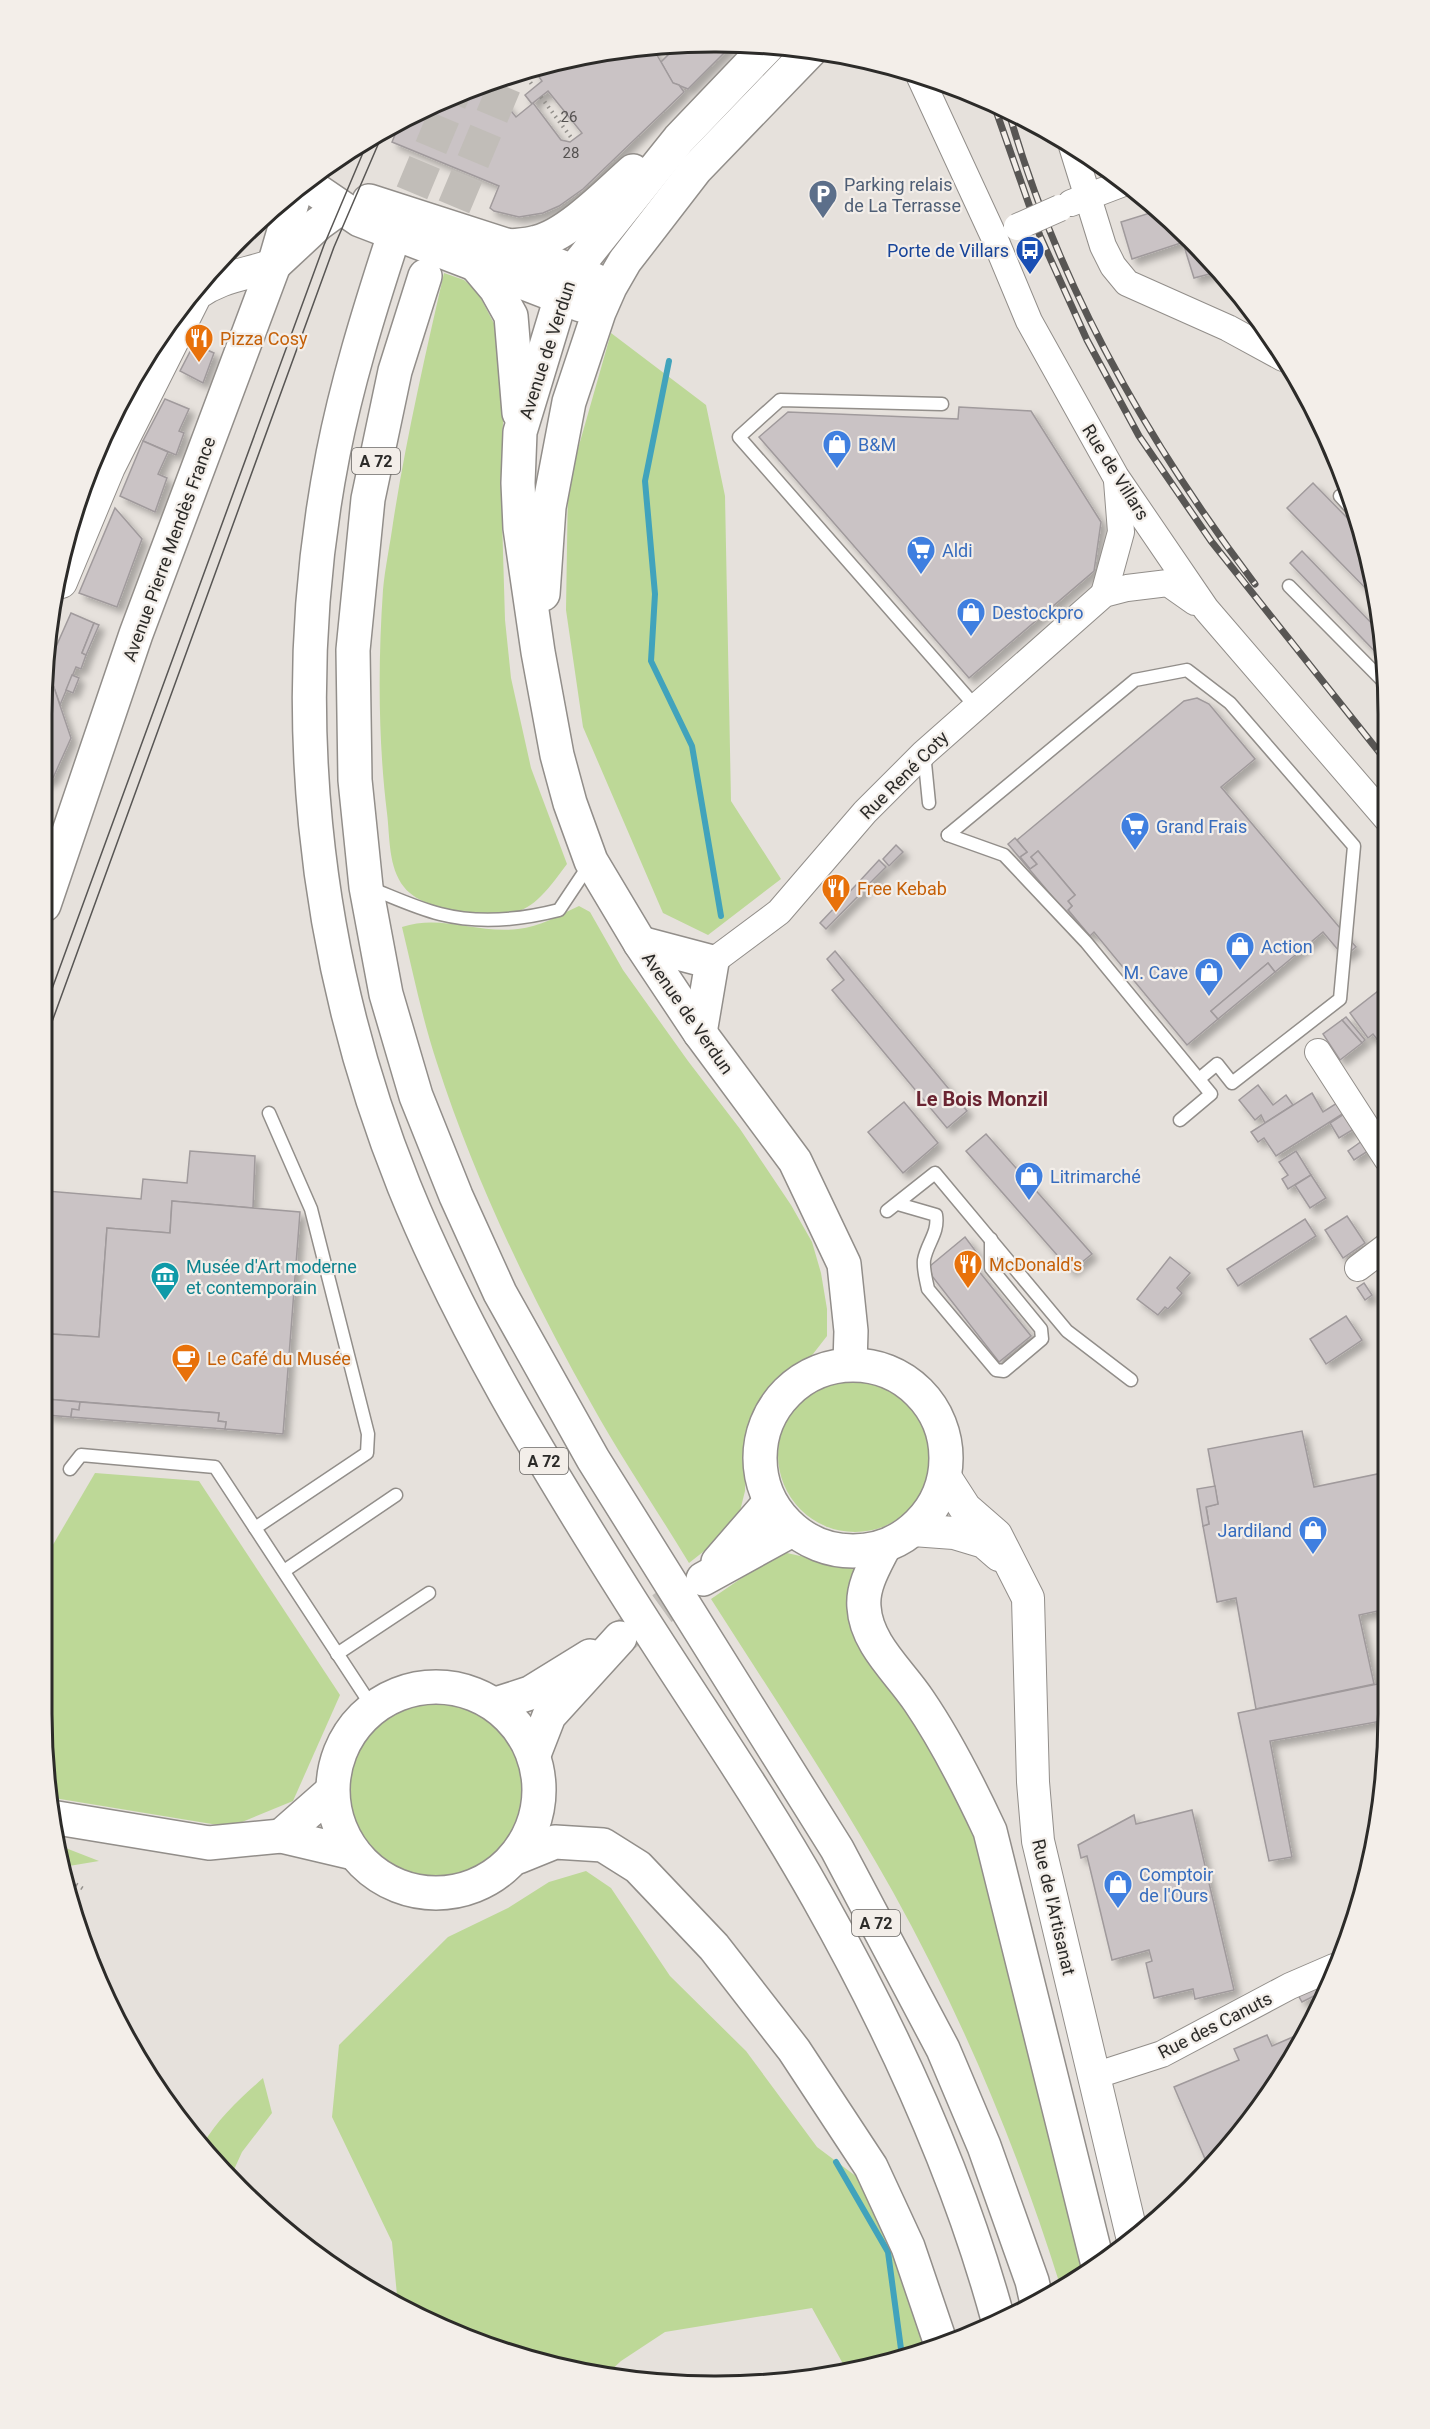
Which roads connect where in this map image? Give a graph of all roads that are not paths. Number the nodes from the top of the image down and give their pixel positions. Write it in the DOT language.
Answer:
graph roads {
  1 [pos="760,54"];
  2 [pos="803,58"];
  3 [pos="926,87"];
  4 [pos="679,139"];
  5 [pos="1076,160"];
  6 [pos="329,177"];
  7 [pos="1114,186"];
  8 [pos="313,188"];
  9 [pos="1087,196"];
  10 [pos="340,208"];
  11 [pos="286,210"];
  12 [pos="1006,232"];
  13 [pos="509,246"];
  14 [pos="390,247"];
  15 [pos="476,264"];
  16 [pos="274,265"];
  17 [pos="425,276"];
  18 [pos="568,284"];
  19 [pos="211,286"];
  20 [pos="604,299"];
  21 [pos="182,322"];
  22 [pos="1268,350"];
  23 [pos="942,404"];
  24 [pos="520,432"];
  25 [pos="1116,477"];
  26 [pos="73,554"];
  27 [pos="1116,555"];
  28 [pos="1169,555"];
  29 [pos="1289,586"];
  30 [pos="1104,594"];
  31 [pos="1206,609"];
  32 [pos="538,652"];
  33 [pos="1376,674"];
  34 [pos="975,707"];
  35 [pos="924,753"];
  36 [pos="929,803"];
  37 [pos="1378,809"];
  38 [pos="591,861"];
  39 [pos="53,878"];
  40 [pos="366,887"];
  41 [pos="640,943"];
  42 [pos="712,962"];
  43 [pos="700,1033"];
  44 [pos="1318,1052"];
  45 [pos="1199,1079"];
  46 [pos="269,1113"];
  47 [pos="1180,1120"];
  48 [pos="1378,1145"];
  49 [pos="898,1204"];
  50 [pos="886,1211"];
  51 [pos="991,1239"];
  52 [pos="1378,1253"];
  53 [pos="1358,1268"];
  54 [pos="850,1364"];
  55 [pos="1131,1380"];
  56 [pos="70,1469"];
  57 [pos="945,1477"];
  58 [pos="396,1495"];
  59 [pos="770,1502"];
  60 [pos="255,1528"];
  61 [pos="792,1530"];
  62 [pos="913,1530"];
  63 [pos="884,1546"];
  64 [pos="1015,1569"];
  65 [pos="284,1571"];
  66 [pos="429,1593"];
  67 [pos="337,1654"];
  68 [pos="496,1704"];
  69 [pos="373,1708"];
  70 [pos="535,1752"];
  71 [pos="331,1792"];
  72 [pos="61,1819"];
  73 [pos="281,1836"];
  74 [pos="350,1852"];
  75 [pos="518,1857"];
  76 [pos="1326,1971"];
  77 [pos="1094,2076"];
  78 [pos="1131,2229"];
  79 [pos="1096,2256"];
  80 [pos="1035,2294"];
  81 [pos="996,2313"];
  82 [pos="939,2337"];
  1 -- 4 [label="main road, Avenue de Verdun"];
  2 -- 20 [label="main road, Avenue de Verdun"];
  3 -- 12 [label="street, Rue de Villars"];
  4 -- 13 [label="main road"];
  4 -- 18 [label="main road, Avenue de Verdun"];
  5 -- 9 [label="street"];
  6 -- 13 [label="main road"];
  7 -- 9 [label="street"];
  8 -- 10 [label="main road"];
  9 -- 12 [label="street, bridge"];
  9 -- 22 [label="street"];
  10 -- 15 [label="main road"];
  10 -- 16 [label="main road"];
  11 -- 16 [label="main road, Avenue Pierre Mendès France"];
  12 -- 25 [label="street, Rue de Villars"];
  13 -- 18 [label="main road"];
  14 -- 81 [label="main road, A 72"];
  15 -- 18 [label="main road"];
  15 -- 24 [label="main road"];
  16 -- 19 [label="street"];
  16 -- 39 [label="main road, Avenue Pierre Mendès France"];
  17 -- 40 [label="main road, A 72"];
  18 -- 20 [label="main road"];
  18 -- 24 [label="main road, Avenue de Verdun"];
  20 -- 32 [label="main road, Avenue de Verdun"];
  21 -- 26 [label="street"];
  23 -- 34 [label="lane"];
  24 -- 32 [label="main road, Avenue de Verdun"];
  25 -- 27 [label="street"];
  25 -- 28 [label="street, Rue de Villars"];
  27 -- 28 [label="street"];
  27 -- 30 [label="street"];
  28 -- 31 [label="street, Rue de Villars"];
  29 -- 33 [label="lane"];
  30 -- 31 [label="street, Rue René Coty"];
  30 -- 34 [label="street, Rue René Coty"];
  31 -- 37 [label="street, Rue de Villars"];
  32 -- 38 [label="main road, Avenue de Verdun"];
  34 -- 35 [label="street, Rue René Coty"];
  35 -- 36 [label="lane"];
  35 -- 42 [label="street, Rue René Coty"];
  38 -- 40 [label="lane"];
  38 -- 41 [label="main road, Avenue de Verdun"];
  40 -- 80 [label="main road, A 72"];
  41 -- 42 [label="main road"];
  41 -- 43 [label="main road, Avenue de Verdun"];
  42 -- 43 [label="main road"];
  43 -- 54 [label="main road, Avenue de Verdun"];
  44 -- 48 [label="street"];
  45 -- 45 [label="lane"];
  45 -- 47 [label="lane"];
  46 -- 60 [label="lane"];
  49 -- 50 [label="lane"];
  49 -- 51 [label="lane"];
  49 -- 51 [label="lane"];
  51 -- 55 [label="lane"];
  52 -- 53 [label="street"];
  54 -- 57 [label="main road"];
  54 -- 59 [label="main road"];
  56 -- 60 [label="lane"];
  57 -- 62 [label="main road"];
  57 -- 64 [label="street, Rue de l'Artisanat"];
  58 -- 65 [label="lane"];
  59 -- 61 [label="main road"];
  59 -- 61 [label="main road"];
  60 -- 65 [label="lane"];
  61 -- 63 [label="main road"];
  62 -- 63 [label="main road"];
  62 -- 64 [label="street, Rue de l'Artisanat"];
  63 -- 79 [label="main road"];
  64 -- 77 [label="street, Rue de l'Artisanat"];
  65 -- 67 [label="lane"];
  66 -- 67 [label="lane"];
  67 -- 69 [label="lane"];
  68 -- 69 [label="main road"];
  68 -- 70 [label="main road"];
  68 -- 70 [label="main road"];
  69 -- 71 [label="main road"];
  70 -- 75 [label="main road"];
  71 -- 73 [label="main road"];
  71 -- 74 [label="main road"];
  72 -- 73 [label="main road"];
  73 -- 74 [label="main road"];
  74 -- 75 [label="main road"];
  75 -- 82 [label="main road"];
  76 -- 77 [label="street, Rue des Canuts"];
  77 -- 78 [label="street, Rue de l'Artisanat"];
}
